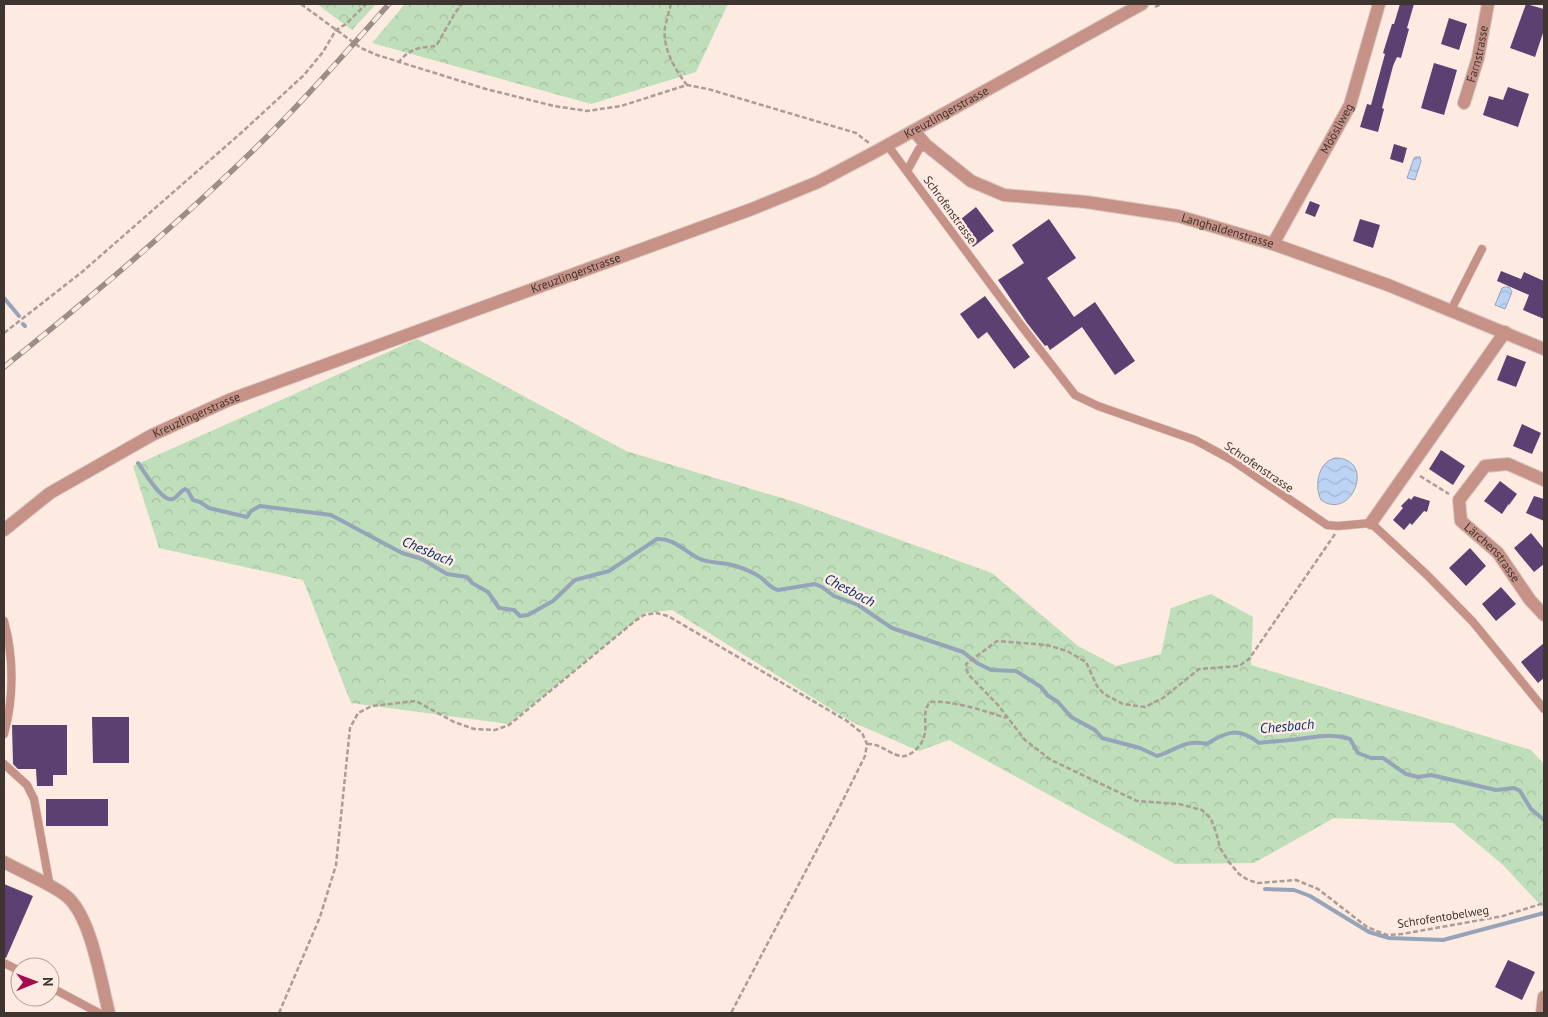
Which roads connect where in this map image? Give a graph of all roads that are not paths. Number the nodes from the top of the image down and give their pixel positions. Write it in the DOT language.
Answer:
graph roads {
  1 [pos="1142,4"];
  2 [pos="1380,4"];
  3 [pos="1488,4"];
  4 [pos="1464,104"];
  5 [pos="914,131"];
  6 [pos="926,145"];
  7 [pos="888,146"];
  8 [pos="907,170"];
  9 [pos="1273,244"];
  10 [pos="1482,249"];
  11 [pos="1451,310"];
  12 [pos="1505,332"];
  13 [pos="1544,349"];
  14 [pos="1544,480"];
  15 [pos="1371,523"];
  16 [pos="4,530"];
  17 [pos="1544,615"];
  18 [pos="4,621"];
  19 [pos="1544,709"];
  20 [pos="4,734"];
  21 [pos="4,764"];
  22 [pos="4,862"];
  23 [pos="50,887"];
  24 [pos="60,992"];
  25 [pos="1544,997"];
  26 [pos="99,1013"];
  27 [pos="109,1013"];
  28 [pos="1542,1013"];
  1 -- 5 [label="street, Kreuzlingerstrasse"];
  2 -- 9 [label="street, Möösliweg"];
  3 -- 4 [label="street, Farnstrasse"];
  5 -- 6 [label="street, Langhaldenstrasse"];
  5 -- 7 [label="street, Kreuzlingerstrasse"];
  6 -- 8 [label="lane, Schrofenstrasse"];
  6 -- 9 [label="street, Langhaldenstrasse"];
  7 -- 8 [label="lane, Schrofenstrasse"];
  7 -- 16 [label="street, Kreuzlingerstrasse"];
  8 -- 15 [label="lane, Schrofenstrasse"];
  9 -- 11 [label="street, Langhaldenstrasse"];
  10 -- 11 [label="lane"];
  11 -- 12 [label="street, Langhaldenstrasse"];
  12 -- 13 [label="street, Langhaldenstrasse"];
  12 -- 15 [label="street"];
  14 -- 17 [label="street, Lärchenstrasse"];
  15 -- 19 [label="lane"];
  18 -- 20 [label="lane"];
  21 -- 23 [label="lane"];
  22 -- 23 [label="street"];
  23 -- 27 [label="street"];
  24 -- 26 [label="lane"];
  25 -- 28 [label="street"];
}
